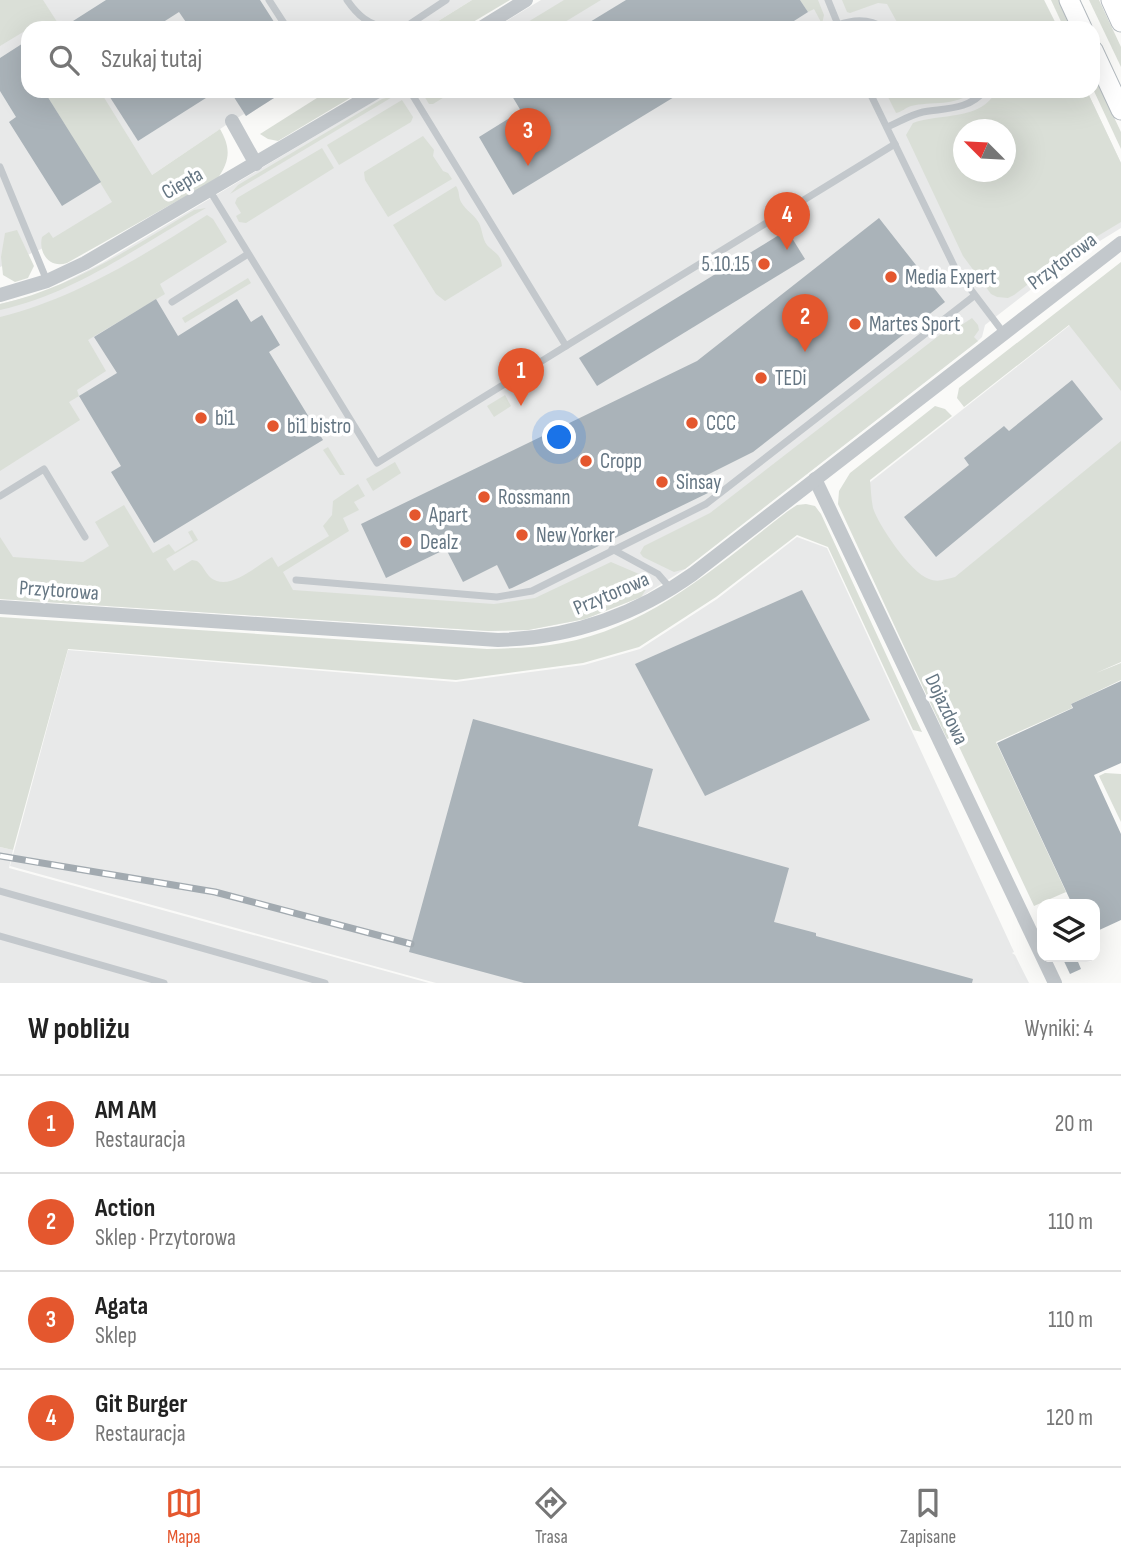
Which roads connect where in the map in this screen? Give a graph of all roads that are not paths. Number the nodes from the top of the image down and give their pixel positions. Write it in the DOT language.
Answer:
graph roads {
  1 [pos="269,0"];
  2 [pos="347,0"];
  3 [pos="446,0"];
  4 [pos="526,0"];
  5 [pos="828,0"];
  6 [pos="1069,0"];
  7 [pos="1111,0"];
  8 [pos="283,21"];
  9 [pos="366,21"];
  10 [pos="417,21"];
  11 [pos="492,21"];
  12 [pos="837,21"];
  13 [pos="1079,21"];
  14 [pos="1121,22"];
  15 [pos="1100,65"];
  16 [pos="363,98"];
  17 [pos="414,98"];
  18 [pos="872,98"];
  19 [pos="977,98"];
  20 [pos="1121,110"];
  21 [pos="232,121"];
  22 [pos="887,127"];
  23 [pos="895,144"];
  24 [pos="256,164"];
  25 [pos="0,167"];
  26 [pos="210,191"];
  27 [pos="1121,243"];
  28 [pos="248,254"];
  29 [pos="47,281"];
  30 [pos="0,295"];
  31 [pos="974,296"];
  32 [pos="172,302"];
  33 [pos="1003,332"];
  34 [pos="566,346"];
  35 [pos="816,479"];
  36 [pos="0,496"];
  37 [pos="85,537"];
  38 [pos="612,550"];
  39 [pos="296,580"];
  40 [pos="671,589"];
  41 [pos="0,607"];
  42 [pos="0,891"];
  43 [pos="0,936"];
  44 [pos="164,983"];
  45 [pos="325,983"];
  46 [pos="1055,983"];
  1 -- 8 [label="lane"];
  2 -- 9 [label="lane"];
  3 -- 10 [label="lane"];
  4 -- 11 [label="street"];
  5 -- 12 [label="lane"];
  6 -- 13 [label="main road"];
  7 -- 14 [label="main road"];
  15 -- 20 [label="main road"];
  16 -- 24 [label="street, Ciepła"];
  17 -- 34 [label="lane"];
  18 -- 22 [label="lane"];
  19 -- 22 [label="lane"];
  21 -- 24 [label="street"];
  22 -- 23 [label="lane"];
  23 -- 31 [label="lane"];
  23 -- 34 [label="lane"];
  24 -- 26 [label="street, Ciepła"];
  25 -- 29 [label="lane"];
  26 -- 28 [label="lane"];
  26 -- 29 [label="street, Ciepła"];
  27 -- 33 [label="street, Przytorowa"];
  28 -- 32 [label="lane"];
  28 -- 34 [label="lane"];
  29 -- 30 [label="street, Ciepła"];
  31 -- 33 [label="lane"];
  31 -- 38 [label="lane"];
  33 -- 35 [label="street, Przytorowa"];
  35 -- 40 [label="street, Przytorowa"];
  35 -- 46 [label="street, Dojazdowa"];
  36 -- 37 [label="lane"];
  38 -- 39 [label="lane"];
  38 -- 40 [label="lane"];
  40 -- 41 [label="street, Przytorowa"];
  42 -- 45 [label="lane"];
  43 -- 44 [label="lane"];
}
